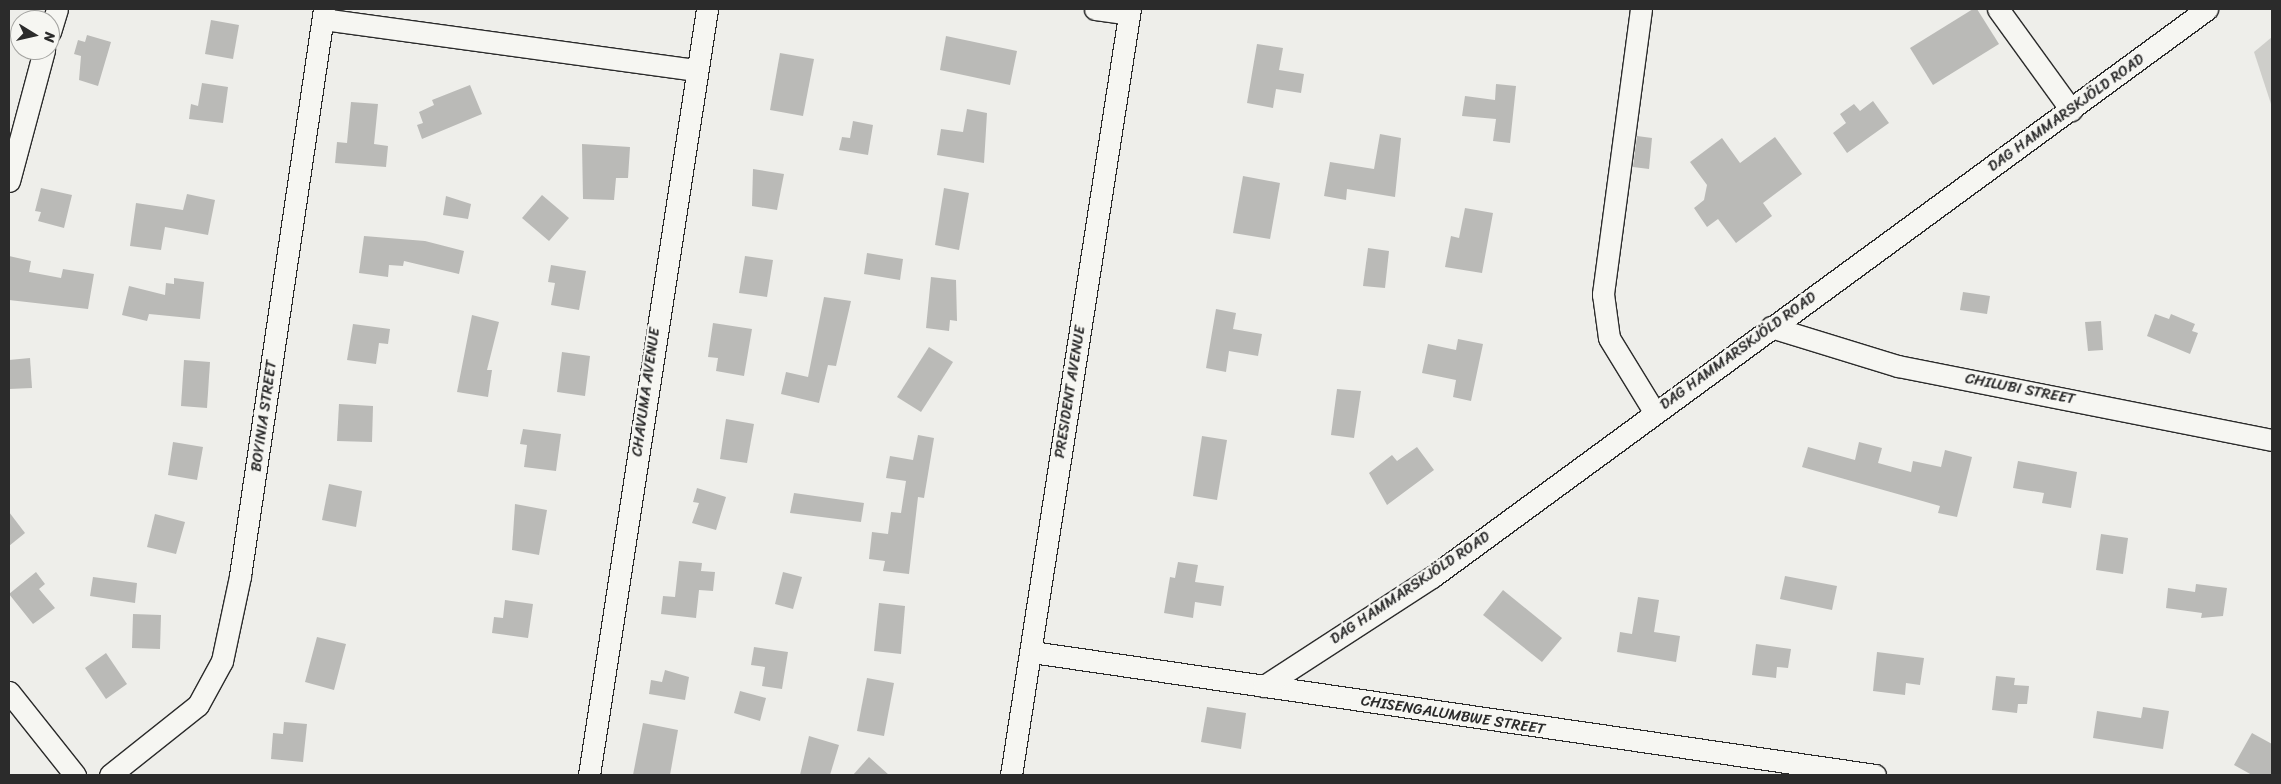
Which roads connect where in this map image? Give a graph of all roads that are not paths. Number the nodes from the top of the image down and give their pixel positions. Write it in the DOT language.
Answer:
graph roads {
  1 [pos="707,9"];
  2 [pos="1094,9"];
  3 [pos="1641,9"];
  4 [pos="1998,9"];
  5 [pos="2207,9"];
  6 [pos="1129,12"];
  7 [pos="324,14"];
  8 [pos="41,60"];
  9 [pos="694,70"];
  10 [pos="2071,110"];
  11 [pos="9,181"];
  12 [pos="1771,327"];
  13 [pos="1655,412"];
  14 [pos="2272,440"];
  15 [pos="1032,652"];
  16 [pos="1264,686"];
  17 [pos="9,692"];
  18 [pos="1866,774"];
  19 [pos="75,775"];
  20 [pos="110,775"];
  21 [pos="588,775"];
  22 [pos="1011,775"];
  1 -- 9 [label="street, CHAVUMA AVENUE"];
  2 -- 6 [label="street"];
  3 -- 13 [label="street"];
  4 -- 10 [label="street"];
  5 -- 10 [label="street, DAG HAMMARSKJÖLD ROAD"];
  6 -- 15 [label="street, PRESIDENT AVENUE"];
  7 -- 9 [label="street"];
  7 -- 20 [label="street, BOYINIA STREET"];
  8 -- 11 [label="street"];
  9 -- 21 [label="street, CHAVUMA AVENUE"];
  10 -- 12 [label="street, DAG HAMMARSKJÖLD ROAD"];
  12 -- 13 [label="street, DAG HAMMARSKJÖLD ROAD"];
  12 -- 14 [label="street, CHILUBI STREET"];
  13 -- 16 [label="street, DAG HAMMARSKJÖLD ROAD"];
  15 -- 16 [label="street"];
  15 -- 18 [label="street, CHISENGALUMBWE STREET"];
  15 -- 22 [label="street, PRESIDENT AVENUE"];
  16 -- 18 [label="street"];
  17 -- 19 [label="street"];
}
